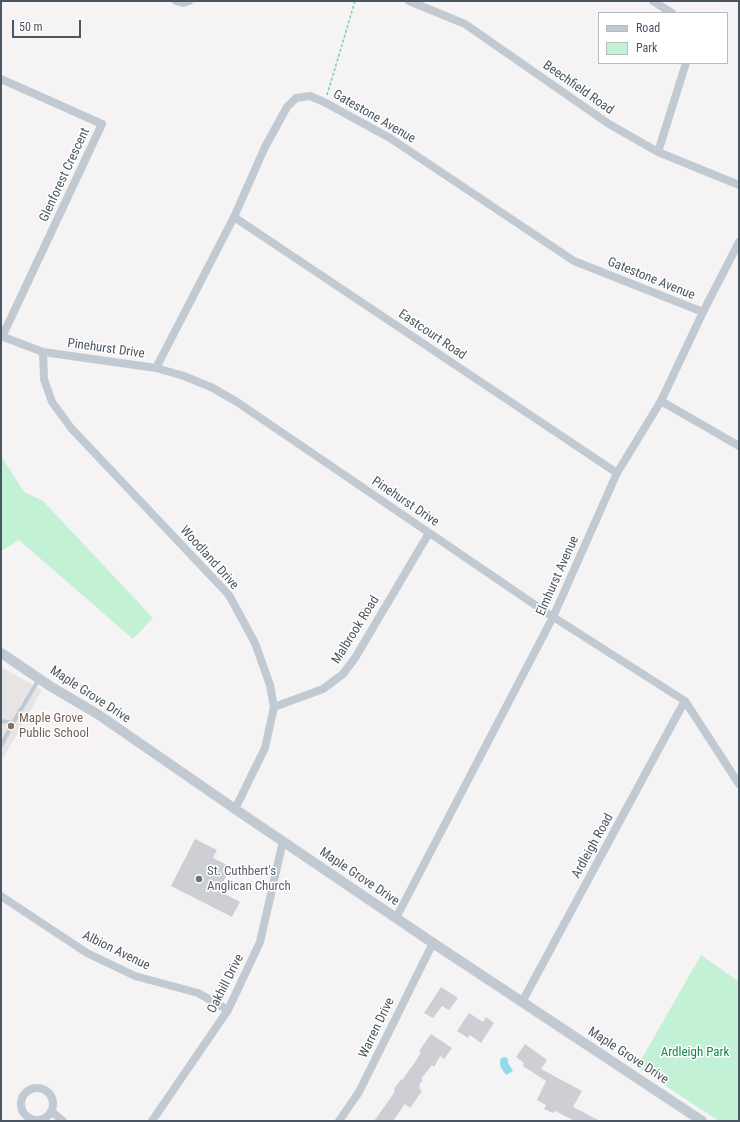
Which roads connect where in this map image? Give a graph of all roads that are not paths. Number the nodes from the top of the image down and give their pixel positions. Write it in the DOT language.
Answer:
graph roads {
  1 [pos="176,1"];
  2 [pos="189,1"];
  3 [pos="409,1"];
  4 [pos="653,1"];
  5 [pos="670,12"];
  6 [pos="686,64"];
  7 [pos="1,79"];
  8 [pos="658,152"];
  9 [pos="739,185"];
  10 [pos="234,217"];
  11 [pos="739,242"];
  12 [pos="702,312"];
  13 [pos="2,337"];
  14 [pos="43,352"];
  15 [pos="156,368"];
  16 [pos="661,401"];
  17 [pos="739,446"];
  18 [pos="617,473"];
  19 [pos="429,533"];
  20 [pos="553,617"];
  21 [pos="1,653"];
  22 [pos="39,679"];
  23 [pos="685,701"];
  24 [pos="274,707"];
  25 [pos="1,721"];
  26 [pos="13,723"];
  27 [pos="1,746"];
  28 [pos="739,784"];
  29 [pos="235,810"];
  30 [pos="284,841"];
  31 [pos="1,896"];
  32 [pos="396,918"];
  33 [pos="432,943"];
  34 [pos="522,1002"];
  35 [pos="228,1010"];
  36 [pos="51,1111"];
  37 [pos="63,1121"];
  38 [pos="152,1121"];
  39 [pos="339,1121"];
  40 [pos="702,1121"];
  1 -- 2 [label="street"];
  3 -- 8 [label="street, Beechfield Road"];
  4 -- 5 [label="street"];
  6 -- 8 [label="street"];
  7 -- 13 [label="street, Glenforest Crescent"];
  8 -- 9 [label="street, Beechfield Road"];
  10 -- 12 [label="street, Gatestone Avenue"];
  10 -- 15 [label="street, Gatestone Avenue"];
  10 -- 18 [label="street, Eastcourt Road"];
  11 -- 12 [label="street, Elmhurst Avenue"];
  12 -- 16 [label="street, Elmhurst Avenue"];
  13 -- 14 [label="street, Pinehurst Drive"];
  14 -- 15 [label="street, Pinehurst Drive"];
  14 -- 24 [label="street, Woodland Drive"];
  15 -- 19 [label="street, Pinehurst Drive"];
  16 -- 17 [label="street"];
  16 -- 18 [label="street, Elmhurst Avenue"];
  18 -- 20 [label="street, Elmhurst Avenue"];
  19 -- 20 [label="street, Pinehurst Drive"];
  19 -- 24 [label="street, Malbrook Road"];
  20 -- 23 [label="street, Pinehurst Drive"];
  20 -- 32 [label="street, Elmhurst Avenue"];
  21 -- 22 [label="street, Maple Grove Drive"];
  22 -- 26 [label="lane"];
  22 -- 29 [label="street, Maple Grove Drive"];
  23 -- 28 [label="street, Pinehurst Drive"];
  23 -- 34 [label="street, Ardleigh Road"];
  24 -- 29 [label="street, Woodland Drive"];
  25 -- 26 [label="lane"];
  26 -- 27 [label="lane"];
  29 -- 30 [label="street, Maple Grove Drive"];
  30 -- 32 [label="street, Maple Grove Drive"];
  30 -- 35 [label="street, Oakhill Drive"];
  31 -- 35 [label="street, Albion Avenue"];
  32 -- 33 [label="street, Maple Grove Drive"];
  33 -- 34 [label="street, Maple Grove Drive"];
  33 -- 39 [label="street, Warren Drive"];
  34 -- 40 [label="street, Maple Grove Drive"];
  35 -- 38 [label="street, Oakhill Drive"];
  36 -- 37 [label="street"];
}
